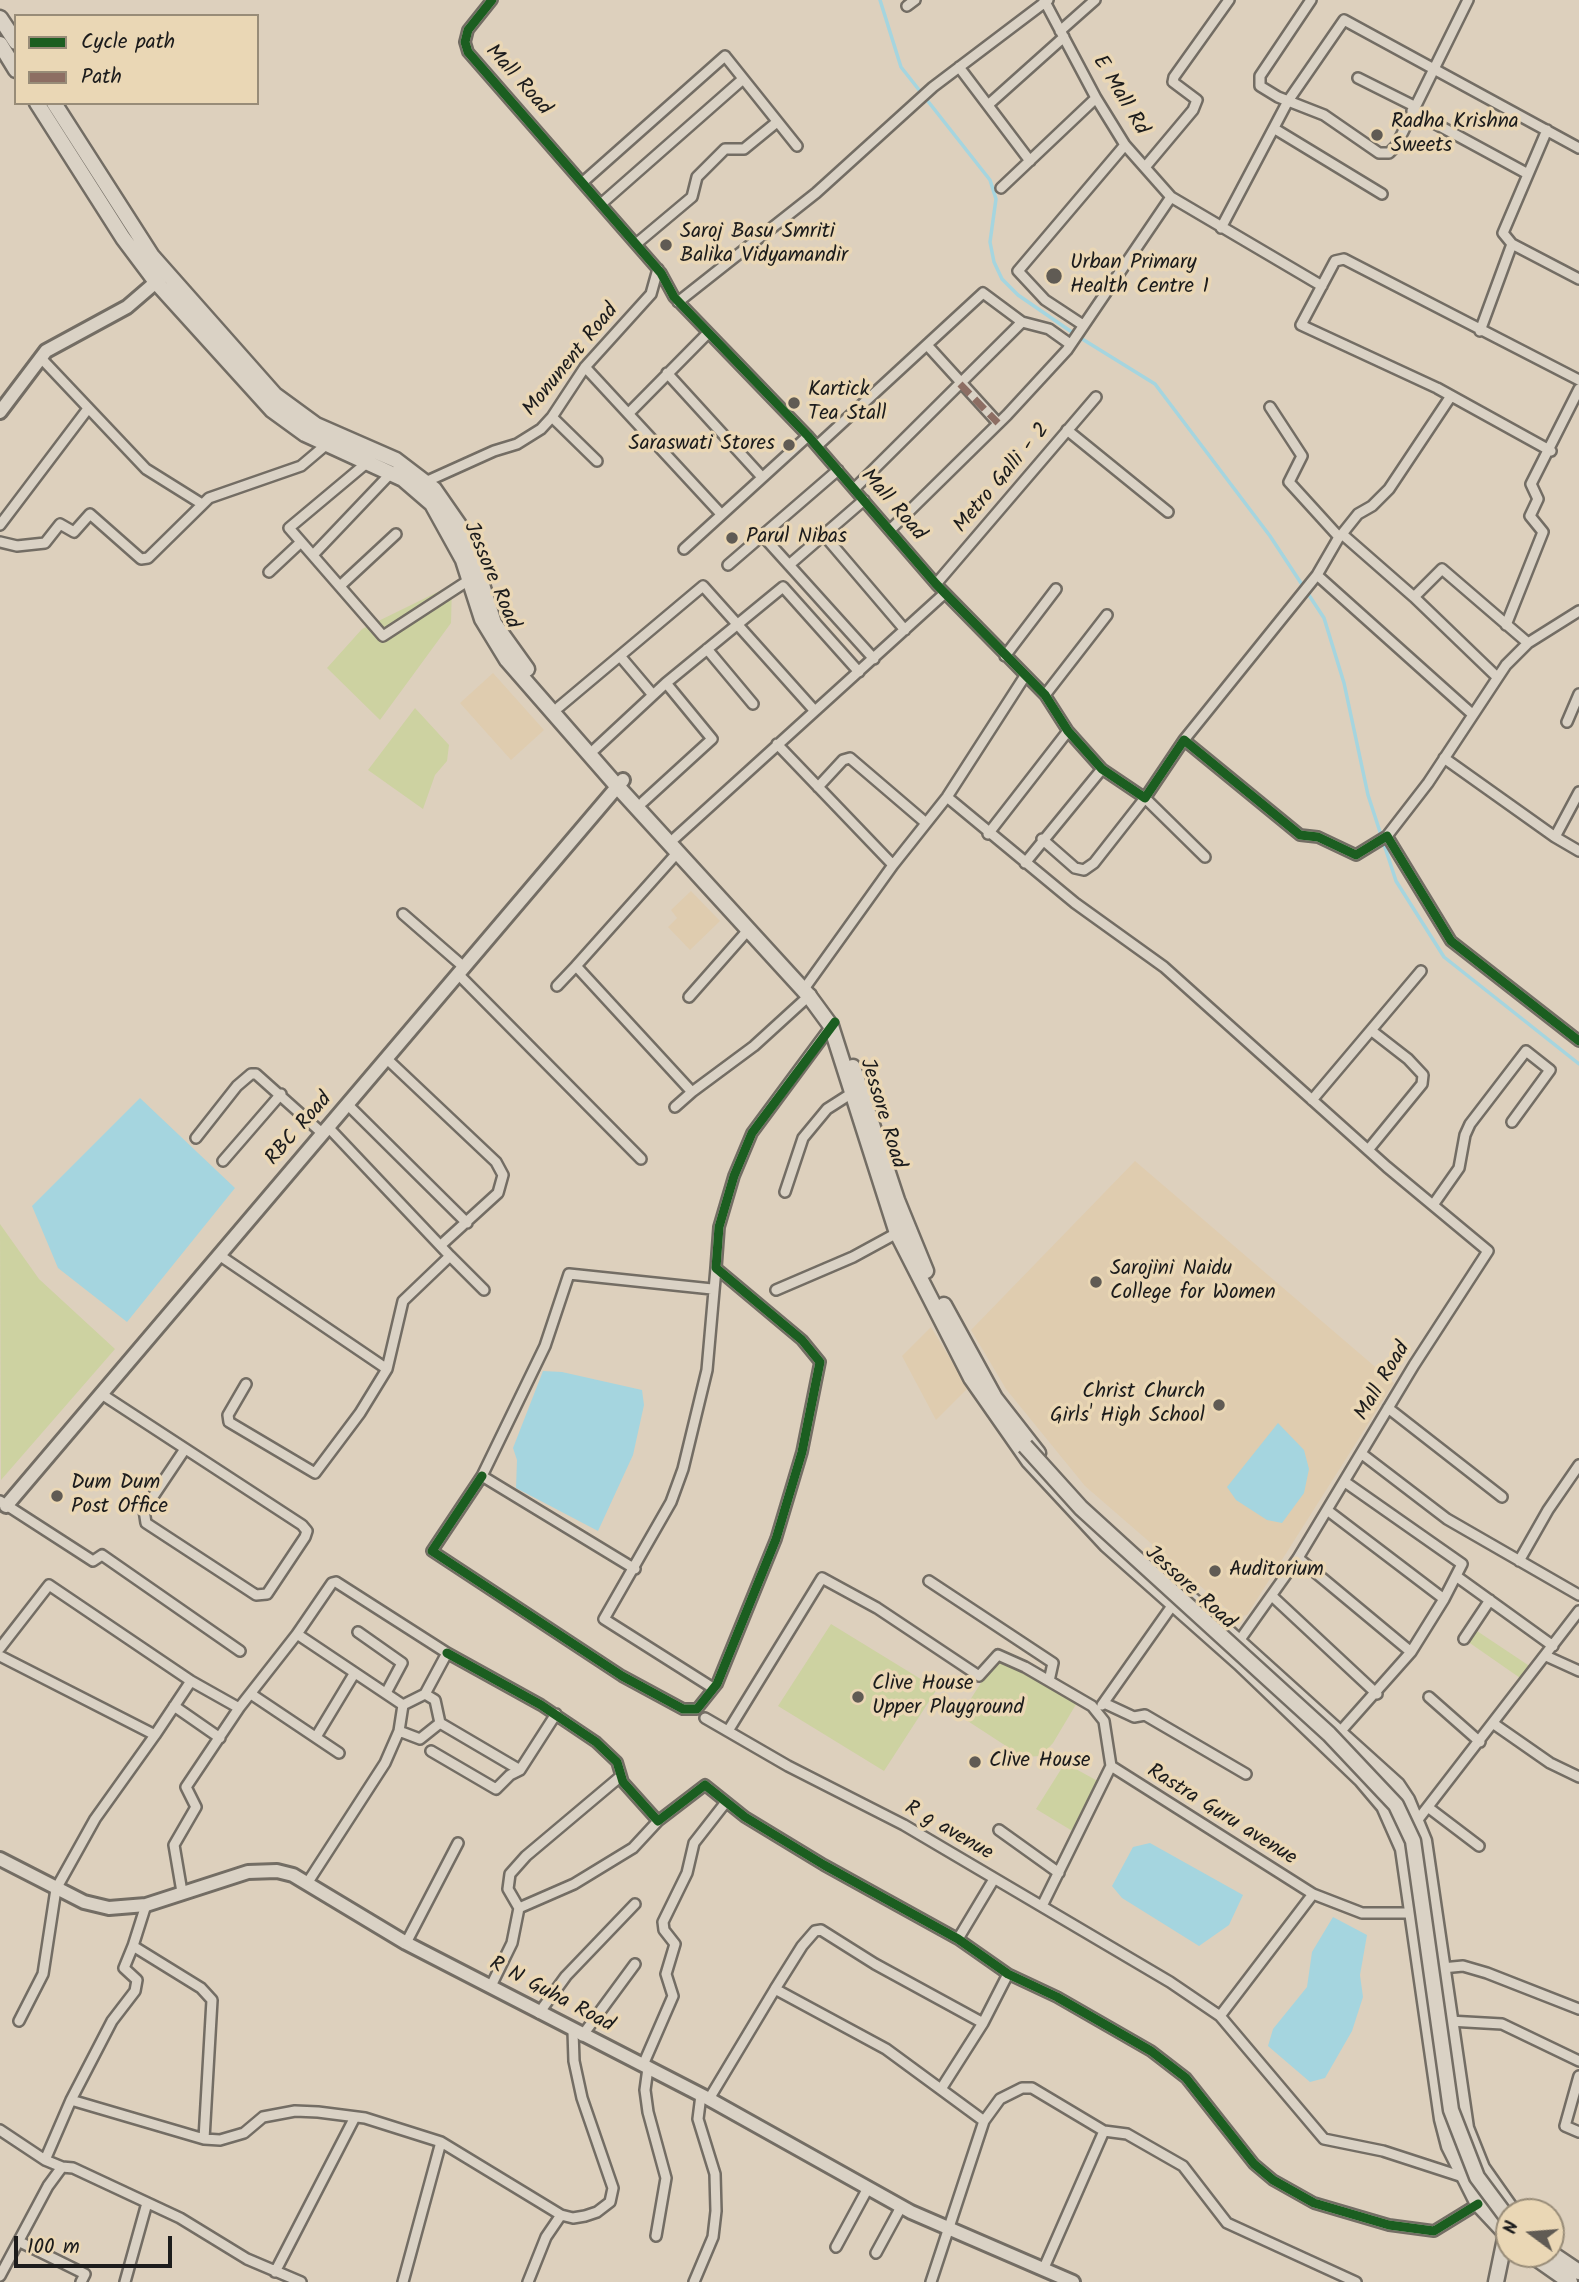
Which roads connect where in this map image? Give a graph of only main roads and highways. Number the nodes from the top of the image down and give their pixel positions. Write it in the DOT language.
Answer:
graph roads {
  1 [pos="0,18"];
  2 [pos="14,39"];
  3 [pos="0,44"];
  4 [pos="14,67"];
  5 [pos="38,105"];
  6 [pos="55,105"];
  7 [pos="161,278"];
  8 [pos="422,485"];
  9 [pos="620,783"];
  10 [pos="676,845"];
  11 [pos="809,990"];
  12 [pos="833,1024"];
  13 [pos="997,1410"];
  14 [pos="1019,1439"];
  15 [pos="1503,2198"];
  16 [pos="1495,2207"];
  17 [pos="1495,2218"];
  18 [pos="1550,2268"];
  19 [pos="1570,2282"];
  1 -- 2 [label="main road"];
  3 -- 4 [label="main road"];
  5 -- 7 [label="main road, Jessore Road"];
  6 -- 7 [label="main road, Jessore Road"];
  7 -- 8 [label="main road, Jessore Road"];
  7 -- 8 [label="main road, Jessore Road"];
  8 -- 9 [label="main road, Jessore Road"];
  8 -- 9 [label="main road, Jessore Road"];
  9 -- 10 [label="main road, Jessore Road"];
  9 -- 10 [label="main road, Jessore Road"];
  10 -- 11 [label="main road, Jessore Road"];
  10 -- 11 [label="main road, Jessore Road"];
  11 -- 12 [label="main road, Jessore Road"];
  12 -- 13 [label="main road, Jessore Road"];
  12 -- 13 [label="main road, Jessore Road"];
  13 -- 14 [label="main road, Jessore Road"];
  14 -- 15 [label="main road, Jessore Road"];
  14 -- 16 [label="main road, bridge"];
  14 -- 17 [label="main road, Jessore Road"];
  18 -- 19 [label="main road"];
}
